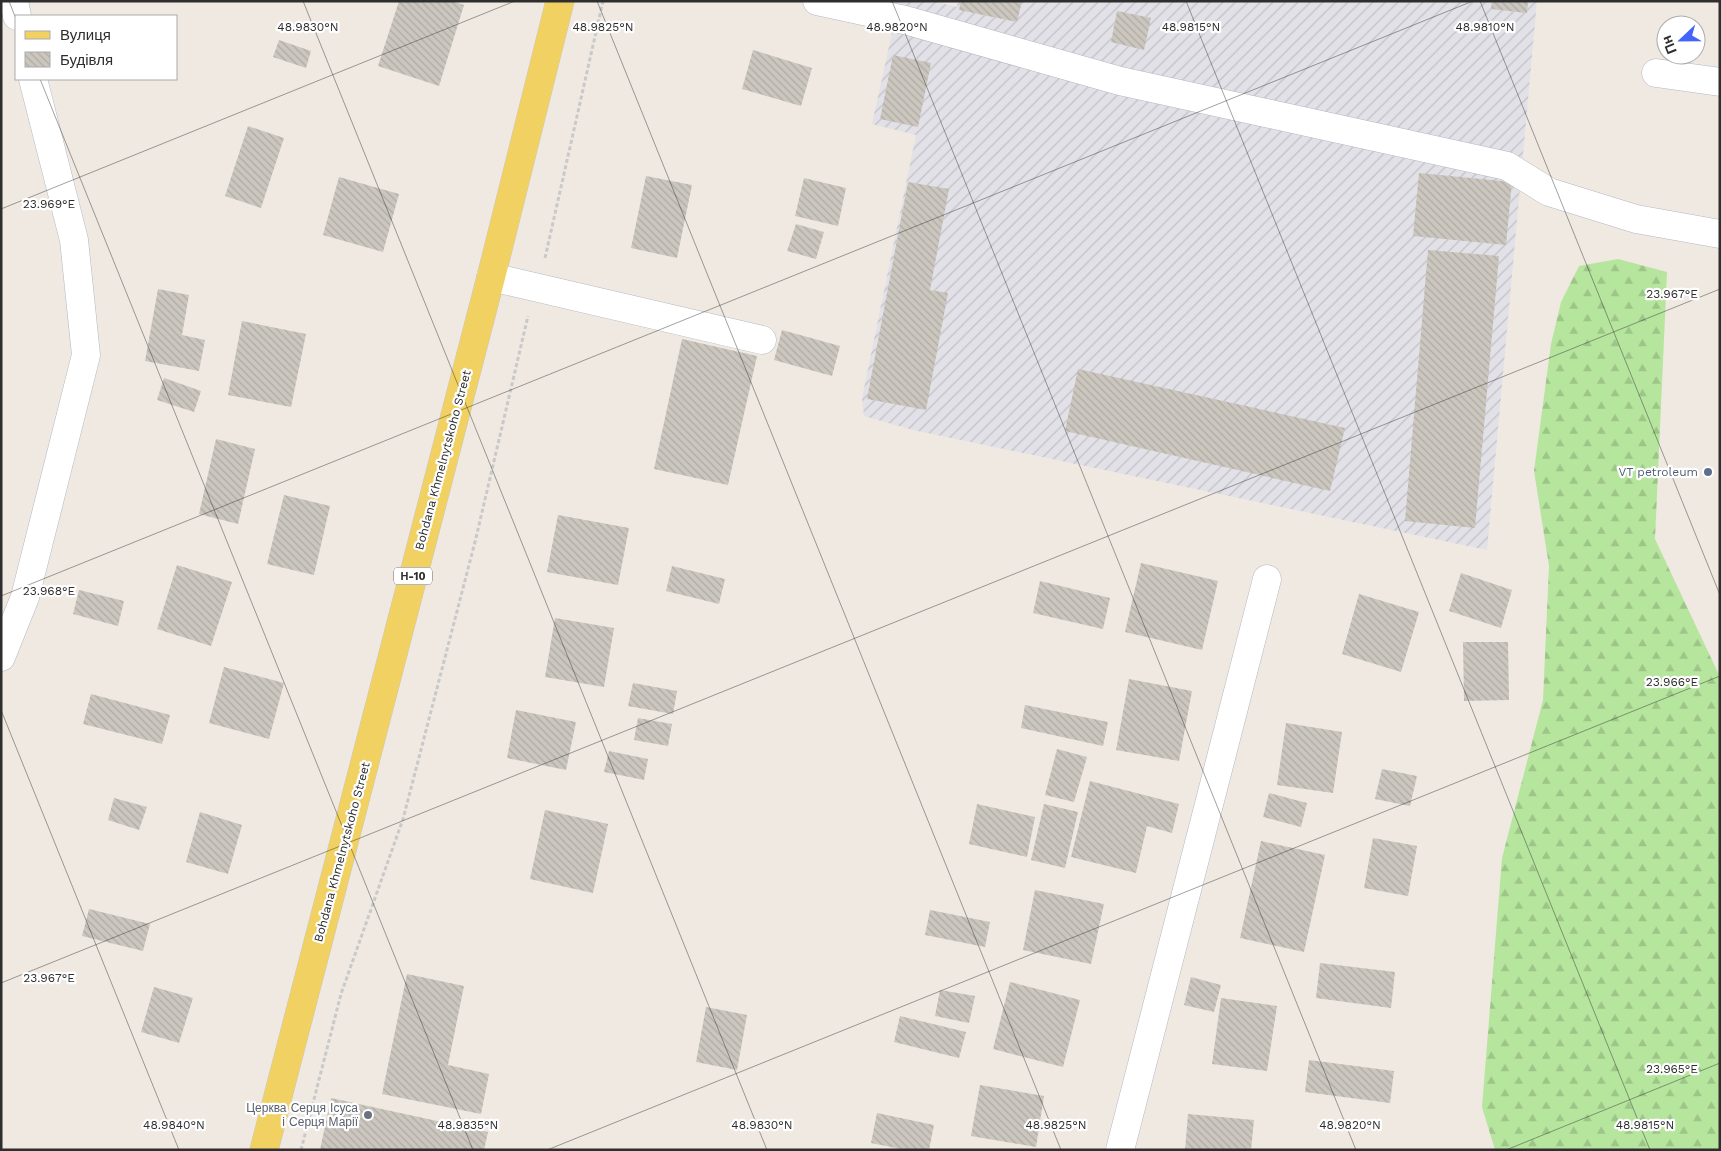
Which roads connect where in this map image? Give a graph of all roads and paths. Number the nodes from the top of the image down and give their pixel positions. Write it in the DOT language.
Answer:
graph roads {
  1 [pos="14,1"];
  2 [pos="560,1"];
  3 [pos="603,1"];
  4 [pos="817,1"];
  5 [pos="17,15"];
  6 [pos="1656,73"];
  7 [pos="33,80"];
  8 [pos="1720,82"];
  9 [pos="1720,234"];
  10 [pos="491,277"];
  11 [pos="538,288"];
  12 [pos="762,340"];
  13 [pos="1267,579"];
  14 [pos="1,657"];
  15 [pos="264,1150"];
  16 [pos="301,1150"];
  17 [pos="1120,1150"];
  1 -- 5 [label="street"];
  2 -- 10 [label="main road, Bohdana Khmelnytskoho Street / Н-10"];
  3 -- 11 [label="path"];
  4 -- 9 [label="street"];
  6 -- 8 [label="street"];
  7 -- 14 [label="street"];
  10 -- 11 [label="street"];
  10 -- 15 [label="main road, Bohdana Khmelnytskoho Street / Н-10"];
  11 -- 12 [label="street"];
  11 -- 16 [label="path"];
  13 -- 17 [label="street"];
}
